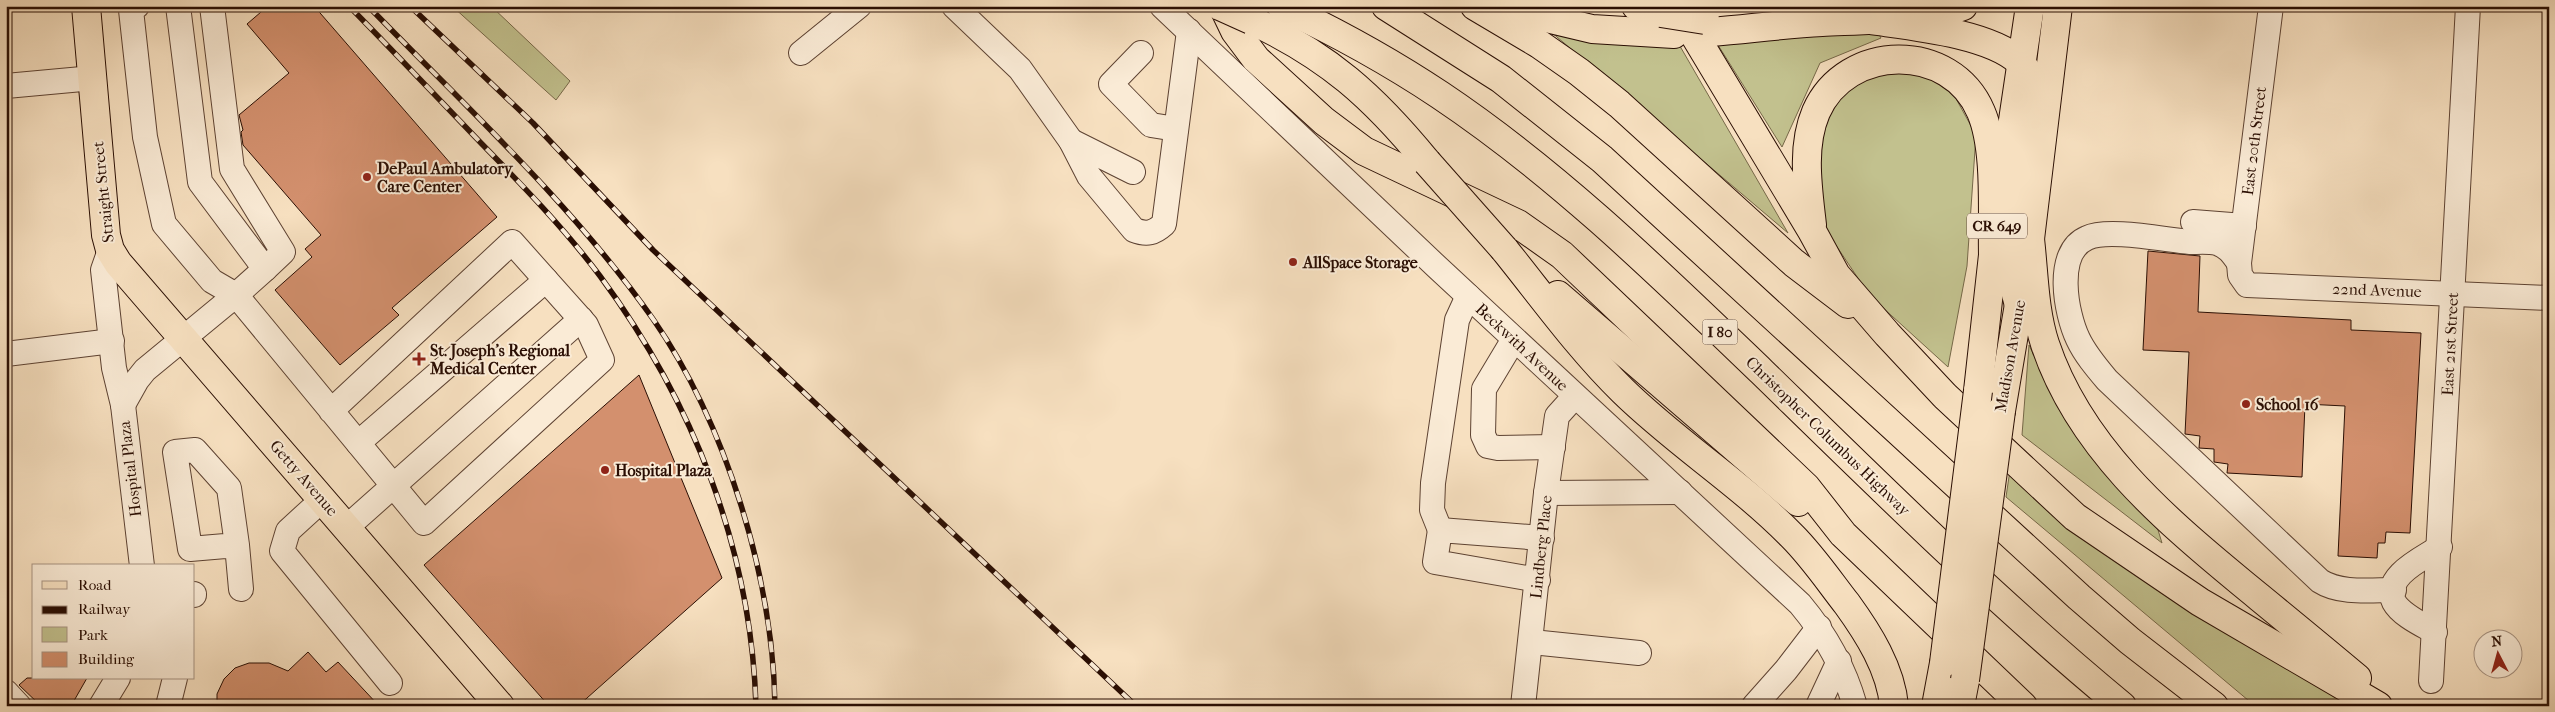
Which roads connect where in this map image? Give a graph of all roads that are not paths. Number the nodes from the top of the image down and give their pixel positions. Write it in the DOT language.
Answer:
graph roads {
  1 [pos="86,6"];
  2 [pos="137,6"];
  3 [pos="212,6"];
  4 [pos="859,6"];
  5 [pos="954,6"];
  6 [pos="1162,6"];
  7 [pos="1204,6"];
  8 [pos="1222,6"];
  9 [pos="1281,6"];
  10 [pos="1386,6"];
  11 [pos="1475,6"];
  12 [pos="1496,6"];
  13 [pos="1963,6"];
  14 [pos="2030,6"];
  15 [pos="2058,6"];
  16 [pos="2271,6"];
  17 [pos="2468,6"];
  18 [pos="179,7"];
  19 [pos="1662,15"];
  20 [pos="1870,20"];
  21 [pos="1189,31"];
  22 [pos="1142,53"];
  23 [pos="802,54"];
  24 [pos="1256,60"];
  25 [pos="2020,61"];
  26 [pos="93,78"];
  27 [pos="6,86"];
  28 [pos="1176,129"];
  29 [pos="1071,141"];
  30 [pos="1133,172"];
  31 [pos="261,213"];
  32 [pos="2193,222"];
  33 [pos="2244,226"];
  34 [pos="1812,231"];
  35 [pos="238,234"];
  36 [pos="2030,239"];
  37 [pos="1504,249"];
  38 [pos="110,250"];
  39 [pos="1993,255"];
  40 [pos="2240,269"];
  41 [pos="265,270"];
  42 [pos="546,280"];
  43 [pos="2452,293"];
  44 [pos="236,295"];
  45 [pos="1468,296"];
  46 [pos="2549,298"];
  47 [pos="2019,305"];
  48 [pos="581,319"];
  49 [pos="1887,334"];
  50 [pos="184,337"];
  51 [pos="1514,339"];
  52 [pos="112,341"];
  53 [pos="6,354"];
  54 [pos="1575,396"];
  55 [pos="122,405"];
  56 [pos="331,410"];
  57 [pos="358,443"];
  58 [pos="1553,447"];
  59 [pos="394,487"];
  60 [pos="1680,492"];
  61 [pos="1546,493"];
  62 [pos="322,499"];
  63 [pos="346,527"];
  64 [pos="1440,530"];
  65 [pos="1844,534"];
  66 [pos="1542,538"];
  67 [pos="237,545"];
  68 [pos="2440,547"];
  69 [pos="142,564"];
  70 [pos="1538,580"];
  71 [pos="241,589"];
  72 [pos="2394,590"];
  73 [pos="1819,627"];
  74 [pos="2434,632"];
  75 [pos="1532,642"];
  76 [pos="1639,653"];
  77 [pos="1839,661"];
  78 [pos="117,680"];
  79 [pos="174,680"];
  80 [pos="2431,681"];
  81 [pos="390,683"];
  82 [pos="6,692"];
  83 [pos="1963,697"];
  84 [pos="19,706"];
  85 [pos="101,706"];
  86 [pos="168,706"];
  87 [pos="500,706"];
  88 [pos="1523,706"];
  89 [pos="1754,706"];
  90 [pos="1818,706"];
  91 [pos="1854,706"];
  92 [pos="1894,706"];
  93 [pos="1936,706"];
  94 [pos="2023,706"];
  95 [pos="2122,706"];
  96 [pos="2214,706"];
  97 [pos="2378,706"];
  98 [pos="2390,706"];
  1 -- 26 [label="main road, Straight Street"];
  2 -- 44 [label="street"];
  3 -- 31 [label="street"];
  4 -- 23 [label="street"];
  5 -- 29 [label="street"];
  6 -- 21 [label="street, Beckwith Avenue"];
  7 -- 24 [label="main road"];
  8 -- 24 [label="main road"];
  8 -- 37 [label="main road, bridge"];
  9 -- 95 [label="main road, Christopher Columbus Highway / I 80"];
  10 -- 96 [label="main road"];
  11 -- 49 [label="main road"];
  12 -- 19 [label="main road"];
  13 -- 20 [label="main road"];
  14 -- 25 [label="main road, Madison Avenue / CR 649"];
  15 -- 36 [label="main road, Madison Avenue / CR 649"];
  16 -- 33 [label="street, East 20th Street"];
  17 -- 43 [label="street, East 21st Street"];
  18 -- 35 [label="street"];
  19 -- 20 [label="main road, bridge"];
  19 -- 34 [label="main road"];
  20 -- 25 [label="main road"];
  21 -- 28 [label="street"];
  21 -- 45 [label="street, Beckwith Avenue"];
  22 -- 28 [label="street"];
  24 -- 65 [label="main road"];
  25 -- 39 [label="main road, Madison Avenue / CR 649"];
  25 -- 47 [label="main road"];
  26 -- 27 [label="street"];
  26 -- 38 [label="main road, Straight Street"];
  28 -- 29 [label="street"];
  29 -- 30 [label="street"];
  31 -- 35 [label="street"];
  31 -- 41 [label="street, Hospital Plaza"];
  32 -- 33 [label="street"];
  33 -- 40 [label="street, East 20th Street"];
  34 -- 39 [label="main road"];
  34 -- 49 [label="main road"];
  35 -- 41 [label="street"];
  36 -- 47 [label="main road, Madison Avenue / CR 649"];
  36 -- 98 [label="main road"];
  37 -- 65 [label="main road"];
  37 -- 92 [label="main road"];
  38 -- 50 [label="main road, Getty Avenue"];
  38 -- 52 [label="street, Straight Street"];
  39 -- 93 [label="main road, Madison Avenue / CR 649, bridge"];
  40 -- 43 [label="street, 22nd Avenue"];
  40 -- 72 [label="street"];
  41 -- 44 [label="street, Hospital Plaza"];
  42 -- 48 [label="street"];
  42 -- 56 [label="street"];
  42 -- 57 [label="street"];
  43 -- 46 [label="street, 22nd Avenue"];
  43 -- 68 [label="street, East 21st Street"];
  44 -- 50 [label="street, Hospital Plaza"];
  44 -- 56 [label="street"];
  45 -- 51 [label="street, Beckwith Avenue"];
  45 -- 64 [label="street"];
  47 -- 83 [label="main road, Madison Avenue / CR 649, bridge"];
  48 -- 59 [label="street"];
  48 -- 59 [label="street"];
  49 -- 97 [label="main road"];
  50 -- 55 [label="street, Hospital Plaza"];
  50 -- 62 [label="main road, Getty Avenue"];
  51 -- 54 [label="street, Beckwith Avenue"];
  51 -- 58 [label="street"];
  52 -- 53 [label="street"];
  52 -- 55 [label="street, Straight Street"];
  54 -- 58 [label="street, Lindberg Place"];
  54 -- 60 [label="street, Beckwith Avenue"];
  55 -- 69 [label="street, Hospital Plaza"];
  56 -- 57 [label="street"];
  57 -- 59 [label="street"];
  58 -- 61 [label="street, Lindberg Place"];
  59 -- 63 [label="street"];
  60 -- 61 [label="street"];
  60 -- 73 [label="street, Beckwith Avenue"];
  61 -- 66 [label="street, Lindberg Place"];
  62 -- 63 [label="main road, Getty Avenue"];
  62 -- 81 [label="street"];
  63 -- 87 [label="main road, Getty Avenue"];
  64 -- 66 [label="street"];
  64 -- 70 [label="street"];
  65 -- 94 [label="main road"];
  66 -- 70 [label="street, Lindberg Place"];
  67 -- 71 [label="street"];
  68 -- 72 [label="street"];
  68 -- 74 [label="street, East 21st Street"];
  70 -- 75 [label="street, Lindberg Place"];
  72 -- 74 [label="street"];
  73 -- 77 [label="street, Beckwith Avenue"];
  73 -- 89 [label="street"];
  74 -- 80 [label="street, East 21st Street"];
  75 -- 76 [label="street"];
  75 -- 88 [label="street, Lindberg Place"];
  77 -- 90 [label="street"];
  77 -- 91 [label="street, Beckwith Avenue"];
  78 -- 85 [label="street"];
  79 -- 86 [label="street"];
  82 -- 84 [label="street"];
}
